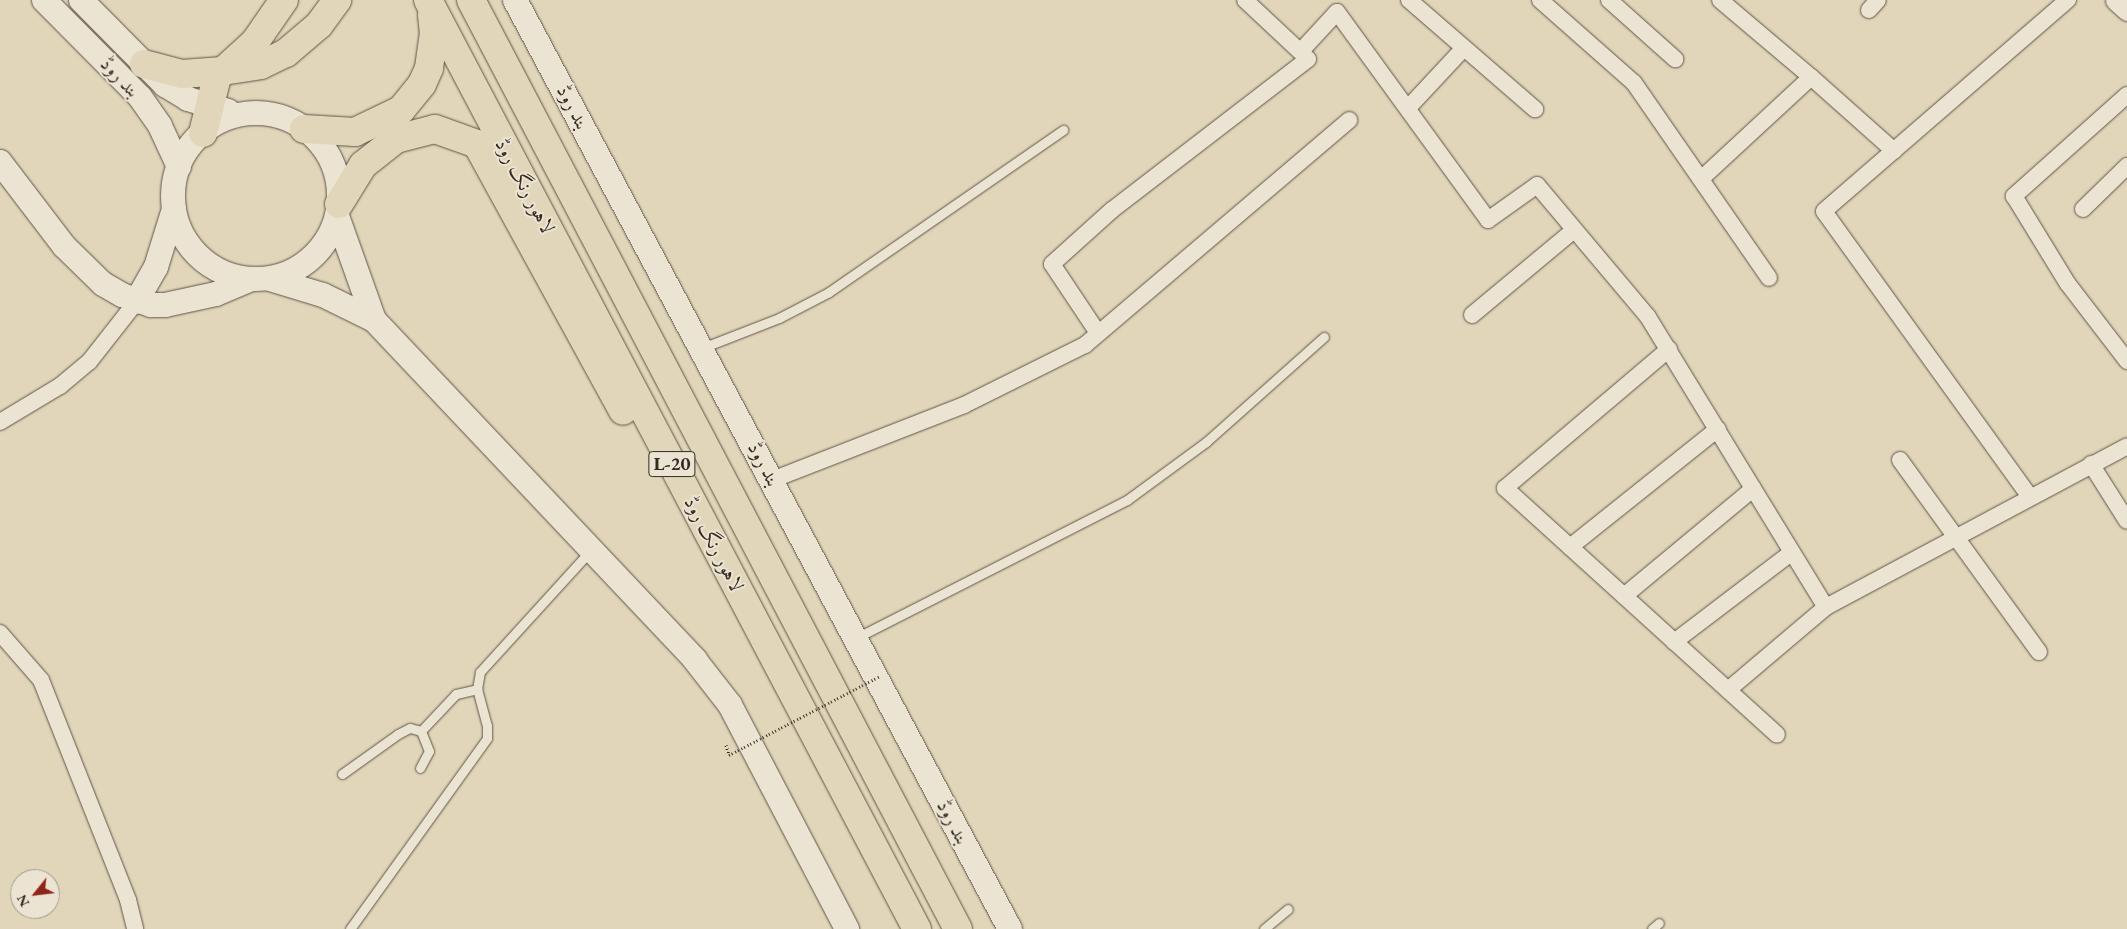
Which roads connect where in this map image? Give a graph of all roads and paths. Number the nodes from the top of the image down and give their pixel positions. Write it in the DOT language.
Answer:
graph roads {
  1 [pos="44,0"];
  2 [pos="81,0"];
  3 [pos="284,0"];
  4 [pos="337,0"];
  5 [pos="428,0"];
  6 [pos="471,0"];
  7 [pos="515,0"];
  8 [pos="1245,0"];
  9 [pos="1408,0"];
  10 [pos="1540,0"];
  11 [pos="1609,0"];
  12 [pos="1720,0"];
  13 [pos="2068,0"];
  14 [pos="2116,0"];
  15 [pos="2127,10"];
  16 [pos="1464,48"];
  17 [pos="1301,51"];
  18 [pos="1675,59"];
  19 [pos="144,64"];
  20 [pos="223,71"];
  21 [pos="1811,77"];
  22 [pos="2127,95"];
  23 [pos="209,106"];
  24 [pos="1408,108"];
  25 [pos="1535,109"];
  26 [pos="242,115"];
  27 [pos="1349,120"];
  28 [pos="304,128"];
  29 [pos="1064,130"];
  30 [pos="203,133"];
  31 [pos="1894,151"];
  32 [pos="0,162"];
  33 [pos="2127,166"];
  34 [pos="179,167"];
  35 [pos="1701,179"];
  36 [pos="174,209"];
  37 [pos="338,210"];
  38 [pos="2083,210"];
  39 [pos="1574,230"];
  40 [pos="1769,278"];
  41 [pos="260,279"];
  42 [pos="136,302"];
  43 [pos="1472,315"];
  44 [pos="374,320"];
  45 [pos="1098,333"];
  46 [pos="1324,337"];
  47 [pos="702,348"];
  48 [pos="1669,349"];
  49 [pos="2127,360"];
  50 [pos="0,422"];
  51 [pos="1718,429"];
  52 [pos="2127,446"];
  53 [pos="1900,460"];
  54 [pos="2091,464"];
  55 [pos="772,480"];
  56 [pos="1753,489"];
  57 [pos="2030,497"];
  58 [pos="2127,521"];
  59 [pos="1956,537"];
  60 [pos="1570,547"];
  61 [pos="591,550"];
  62 [pos="1792,552"];
  63 [pos="1624,596"];
  64 [pos="1826,607"];
  65 [pos="749,610"];
  66 [pos="0,633"];
  67 [pos="856,638"];
  68 [pos="1674,642"];
  69 [pos="2039,652"];
  70 [pos="880,676"];
  71 [pos="477,689"];
  72 [pos="1728,690"];
  73 [pos="421,732"];
  74 [pos="1777,735"];
  75 [pos="729,755"];
  76 [pos="420,768"];
  77 [pos="342,774"];
  78 [pos="1288,909"];
  79 [pos="353,926"];
  80 [pos="135,929"];
  81 [pos="363,929"];
  82 [pos="847,929"];
  83 [pos="917,929"];
  84 [pos="958,929"];
  85 [pos="1010,929"];
  86 [pos="1264,929"];
  1 -- 34 [label="main road, بند روڈ"];
  2 -- 19 [label="main road, بند روڈ"];
  3 -- 20 [label="highway"];
  4 -- 20 [label="highway"];
  5 -- 28 [label="highway"];
  5 -- 65 [label="highway, لاہور رنگ روڈ / L-20"];
  6 -- 84 [label="highway, لاہور رنگ روڈ / L-20"];
  7 -- 47 [label="main road, بند روڈ"];
  8 -- 17 [label="street"];
  9 -- 16 [label="street"];
  10 -- 35 [label="street"];
  11 -- 18 [label="street"];
  12 -- 21 [label="street"];
  13 -- 31 [label="street"];
  14 -- 15 [label="street"];
  16 -- 24 [label="street"];
  16 -- 25 [label="street"];
  17 -- 24 [label="street"];
  17 -- 45 [label="street"];
  19 -- 20 [label="highway"];
  19 -- 23 [label="main road, بند روڈ"];
  20 -- 23 [label="highway"];
  21 -- 31 [label="street"];
  21 -- 35 [label="street"];
  22 -- 49 [label="street"];
  23 -- 26 [label="main road, بند روڈ"];
  23 -- 30 [label="highway"];
  24 -- 39 [label="street"];
  26 -- 28 [label="main road"];
  26 -- 30 [label="main road"];
  27 -- 45 [label="street"];
  28 -- 37 [label="main road"];
  29 -- 47 [label="lane"];
  30 -- 34 [label="main road"];
  31 -- 57 [label="street"];
  32 -- 42 [label="main road"];
  33 -- 38 [label="street"];
  34 -- 36 [label="main road"];
  35 -- 40 [label="street"];
  36 -- 41 [label="main road"];
  36 -- 42 [label="main road"];
  37 -- 41 [label="main road"];
  37 -- 44 [label="main road"];
  37 -- 65 [label="highway"];
  39 -- 43 [label="street"];
  39 -- 48 [label="street"];
  41 -- 42 [label="main road"];
  41 -- 44 [label="main road"];
  42 -- 50 [label="street"];
  44 -- 61 [label="main road"];
  45 -- 55 [label="street"];
  46 -- 67 [label="lane"];
  47 -- 55 [label="main road, بند روڈ"];
  48 -- 51 [label="street"];
  48 -- 60 [label="street"];
  51 -- 56 [label="street"];
  51 -- 60 [label="street"];
  52 -- 54 [label="street"];
  53 -- 59 [label="street"];
  54 -- 57 [label="street"];
  54 -- 58 [label="street"];
  55 -- 67 [label="main road, بند روڈ"];
  56 -- 62 [label="street"];
  56 -- 63 [label="street"];
  57 -- 59 [label="street"];
  59 -- 64 [label="street"];
  59 -- 69 [label="street"];
  60 -- 63 [label="street"];
  61 -- 71 [label="lane"];
  61 -- 82 [label="main road"];
  62 -- 64 [label="street"];
  62 -- 68 [label="street"];
  63 -- 68 [label="street"];
  64 -- 72 [label="street"];
  65 -- 83 [label="highway, لاہور رنگ روڈ / L-20"];
  66 -- 80 [label="street"];
  67 -- 85 [label="main road, بند روڈ"];
  68 -- 72 [label="street"];
  70 -- 75 [label="path, bridge"];
  71 -- 73 [label="lane"];
  71 -- 79 [label="lane"];
  72 -- 74 [label="street"];
  73 -- 76 [label="lane"];
  73 -- 77 [label="lane"];
  78 -- 86 [label="lane"];
  79 -- 81 [label="lane"];
}
